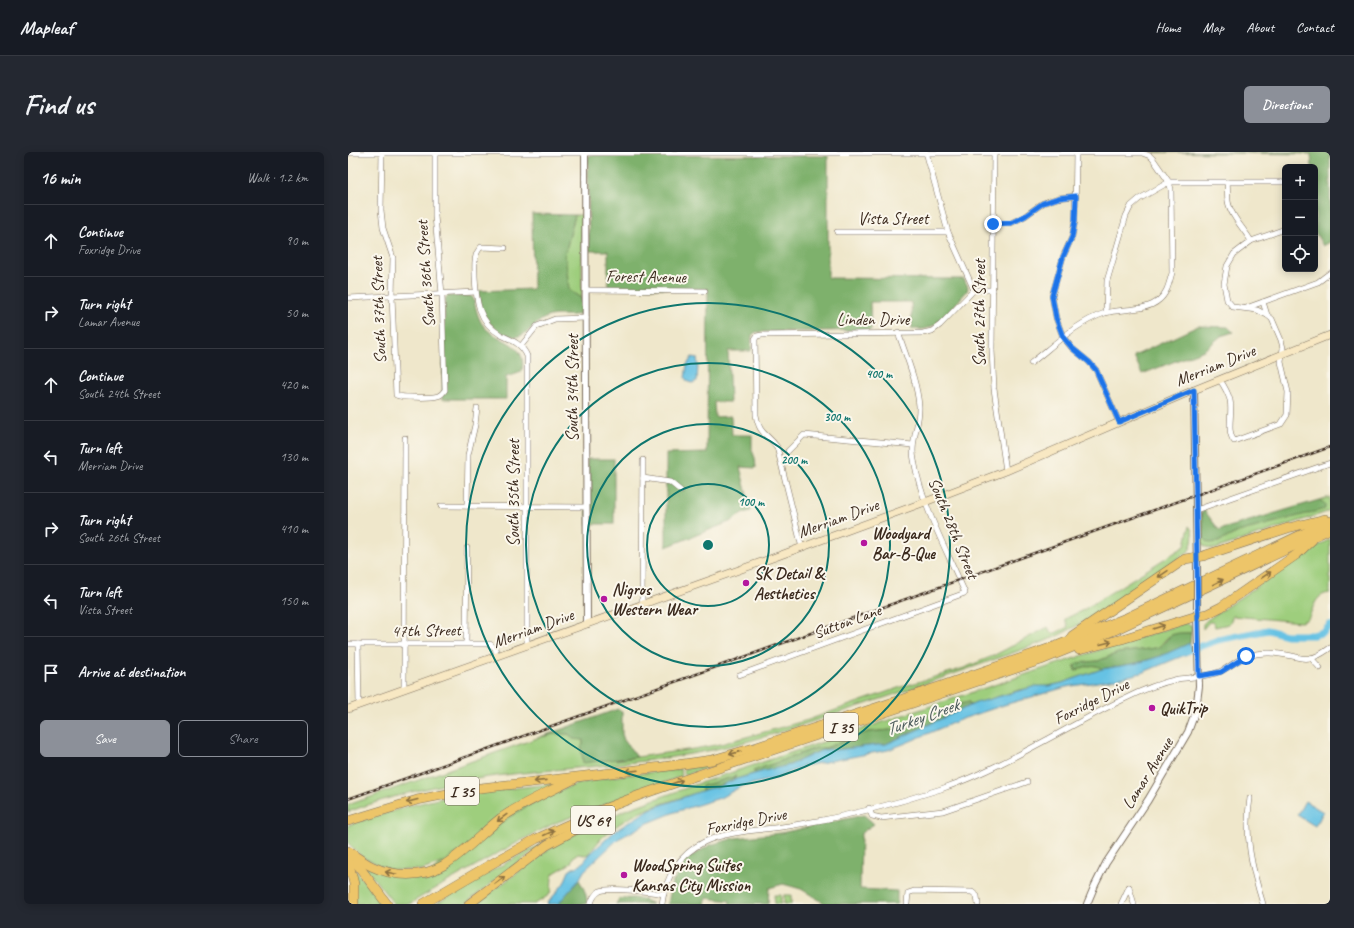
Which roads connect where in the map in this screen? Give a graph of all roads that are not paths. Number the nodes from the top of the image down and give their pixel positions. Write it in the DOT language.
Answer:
graph roads {
  1 [pos="382,152"];
  2 [pos="435,152"];
  3 [pos="585,152"];
  4 [pos="348,153"];
  5 [pos="926,153"];
  6 [pos="994,153"];
  7 [pos="1076,153"];
  8 [pos="1114,153"];
  9 [pos="1149,154"];
  10 [pos="1169,182"];
  11 [pos="1228,182"];
  12 [pos="1282,182"];
  13 [pos="1076,196"];
  14 [pos="993,224"];
  15 [pos="1282,230"];
  16 [pos="837,232"];
  17 [pos="948,232"];
  18 [pos="1252,241"];
  19 [pos="506,248"];
  20 [pos="1330,273"];
  21 [pos="586,290"];
  22 [pos="974,290"];
  23 [pos="993,290"];
  24 [pos="705,291"];
  25 [pos="476,292"];
  26 [pos="442,294"];
  27 [pos="392,296"];
  28 [pos="348,298"];
  29 [pos="1263,302"];
  30 [pos="1246,308"];
  31 [pos="1106,313"];
  32 [pos="1267,315"];
  33 [pos="586,318"];
  34 [pos="898,332"];
  35 [pos="1330,335"];
  36 [pos="1063,337"];
  37 [pos="519,345"];
  38 [pos="1282,354"];
  39 [pos="1031,363"];
  40 [pos="1220,380"];
  41 [pos="1194,390"];
  42 [pos="396,395"];
  43 [pos="477,408"];
  44 [pos="1119,422"];
  45 [pos="405,438"];
  46 [pos="913,445"];
  47 [pos="788,451"];
  48 [pos="643,460"];
  49 [pos="1330,463"];
  50 [pos="1006,471"];
  51 [pos="643,478"];
  52 [pos="680,491"];
  53 [pos="925,502"];
  54 [pos="441,506"];
  55 [pos="467,506"];
  56 [pos="527,506"];
  57 [pos="586,507"];
  58 [pos="1196,510"];
  59 [pos="1330,518"];
  60 [pos="1330,521"];
  61 [pos="1330,529"];
  62 [pos="1319,534"];
  63 [pos="467,548"];
  64 [pos="802,548"];
  65 [pos="1197,557"];
  66 [pos="965,593"];
  67 [pos="642,605"];
  68 [pos="1197,612"];
  69 [pos="587,624"];
  70 [pos="466,643"];
  71 [pos="348,644"];
  72 [pos="358,644"];
  73 [pos="404,644"];
  74 [pos="527,646"];
  75 [pos="1059,646"];
  76 [pos="1330,648"];
  77 [pos="497,656"];
  78 [pos="1311,658"];
  79 [pos="1041,660"];
  80 [pos="1320,668"];
  81 [pos="739,675"];
  82 [pos="1199,676"];
  83 [pos="404,689"];
  84 [pos="359,705"];
  85 [pos="348,710"];
  86 [pos="579,777"];
  87 [pos="1027,782"];
  88 [pos="640,795"];
  89 [pos="1250,798"];
  90 [pos="869,808"];
  91 [pos="348,821"];
  92 [pos="348,851"];
  93 [pos="348,860"];
  94 [pos="465,878"];
  95 [pos="664,894"];
  96 [pos="354,904"];
  97 [pos="388,904"];
  98 [pos="418,904"];
  99 [pos="423,904"];
  100 [pos="469,904"];
  101 [pos="592,904"];
  102 [pos="662,904"];
  103 [pos="907,904"];
  104 [pos="978,904"];
  105 [pos="1087,904"];
  106 [pos="1121,904"];
  107 [pos="1134,904"];
  108 [pos="1263,904"];
  1 -- 2 [label="street"];
  1 -- 4 [label="street"];
  1 -- 27 [label="street, South 37th Street"];
  2 -- 3 [label="street"];
  2 -- 26 [label="street, South 36th Street"];
  3 -- 5 [label="street"];
  3 -- 21 [label="street, South 34th Street"];
  5 -- 6 [label="street"];
  5 -- 17 [label="street"];
  6 -- 7 [label="street"];
  6 -- 14 [label="street, South 27th Street"];
  7 -- 8 [label="street"];
  7 -- 13 [label="street"];
  8 -- 9 [label="street"];
  9 -- 10 [label="street"];
  10 -- 11 [label="street"];
  10 -- 31 [label="street"];
  10 -- 31 [label="street"];
  11 -- 12 [label="street"];
  11 -- 18 [label="street"];
  13 -- 14 [label="street"];
  13 -- 36 [label="street"];
  14 -- 23 [label="street, South 27th Street"];
  15 -- 18 [label="street"];
  16 -- 17 [label="street, Vista Street"];
  17 -- 22 [label="street"];
  18 -- 30 [label="street"];
  19 -- 25 [label="street"];
  20 -- 29 [label="street"];
  21 -- 24 [label="street, Forest Avenue"];
  21 -- 33 [label="street, South 34th Street"];
  22 -- 23 [label="street"];
  22 -- 34 [label="street, Linden Drive"];
  23 -- 50 [label="street, South 27th Street"];
  25 -- 26 [label="street"];
  25 -- 37 [label="street"];
  26 -- 27 [label="street"];
  26 -- 42 [label="street, South 36th Street"];
  27 -- 28 [label="street"];
  27 -- 42 [label="street, South 37th Street"];
  29 -- 30 [label="street"];
  29 -- 32 [label="street"];
  30 -- 32 [label="street"];
  31 -- 36 [label="street"];
  32 -- 38 [label="street"];
  33 -- 37 [label="street"];
  33 -- 57 [label="street, South 34th Street"];
  34 -- 46 [label="street, South 28th Street"];
  34 -- 64 [label="street, Linden Drive"];
  35 -- 38 [label="main road, Merriam Drive"];
  36 -- 39 [label="street"];
  36 -- 44 [label="street"];
  37 -- 56 [label="street, South 35th Street"];
  38 -- 40 [label="main road, Merriam Drive"];
  38 -- 40 [label="street"];
  40 -- 41 [label="main road, Merriam Drive"];
  41 -- 44 [label="main road, Merriam Drive"];
  41 -- 58 [label="street, Lamar Avenue"];
  43 -- 55 [label="street"];
  44 -- 50 [label="main road, Merriam Drive"];
  45 -- 73 [label="street"];
  46 -- 47 [label="street"];
  46 -- 53 [label="street, South 28th Street"];
  48 -- 51 [label="street"];
  49 -- 58 [label="street"];
  50 -- 53 [label="main road, Merriam Drive"];
  51 -- 52 [label="street"];
  51 -- 67 [label="street"];
  53 -- 64 [label="main road, Merriam Drive"];
  53 -- 66 [label="street, South 28th Street"];
  54 -- 55 [label="street"];
  55 -- 56 [label="street"];
  56 -- 57 [label="street"];
  56 -- 74 [label="street, South 35th Street"];
  57 -- 69 [label="street, South 34th Street"];
  58 -- 65 [label="street, Lamar Avenue"];
  59 -- 65 [label="highway"];
  60 -- 75 [label="highway, I 35"];
  61 -- 62 [label="highway, I 35"];
  68 -- 62 [label="highway, one-way"];
  79 -- 62 [label="highway, I 35, one-way"];
  63 -- 70 [label="street"];
  64 -- 67 [label="main road, Merriam Drive"];
  65 -- 68 [label="street, Lamar Avenue, bridge"];
  65 -- 75 [label="highway, one-way"];
  66 -- 81 [label="street, Sutton Lane"];
  67 -- 69 [label="main road, Merriam Drive"];
  79 -- 68 [label="highway, one-way"];
  68 -- 82 [label="street, Lamar Avenue"];
  69 -- 74 [label="main road, Merriam Drive"];
  70 -- 73 [label="street, 47th Street"];
  70 -- 77 [label="street, 47th Street"];
  71 -- 72 [label="street, 47th Street"];
  72 -- 73 [label="street, 47th Street"];
  72 -- 84 [label="street"];
  73 -- 83 [label="street"];
  74 -- 77 [label="main road, Merriam Drive"];
  75 -- 86 [label="highway, I 35, one-way"];
  76 -- 78 [label="street"];
  77 -- 83 [label="main road, Merriam Drive"];
  78 -- 80 [label="street"];
  78 -- 82 [label="street, Foxridge Drive"];
  88 -- 79 [label="highway, I 35, one-way"];
  82 -- 90 [label="street, Foxridge Drive"];
  82 -- 105 [label="street, Lamar Avenue"];
  83 -- 84 [label="main road, Merriam Drive"];
  84 -- 85 [label="main road, Merriam Drive"];
  86 -- 91 [label="highway, I 35, one-way"];
  86 -- 92 [label="highway, one-way"];
  87 -- 90 [label="street"];
  94 -- 88 [label="highway, I 35, one-way"];
  100 -- 88 [label="highway, US 69, one-way"];
  89 -- 108 [label="street"];
  90 -- 95 [label="street, Foxridge Drive"];
  92 -- 97 [label="highway"];
  93 -- 96 [label="highway"];
  94 -- 98 [label="highway"];
  94 -- 99 [label="highway, I 35"];
  95 -- 101 [label="street"];
  95 -- 102 [label="street, Foxridge Drive"];
  103 -- 104 [label="street"];
  106 -- 107 [label="street"];
}
